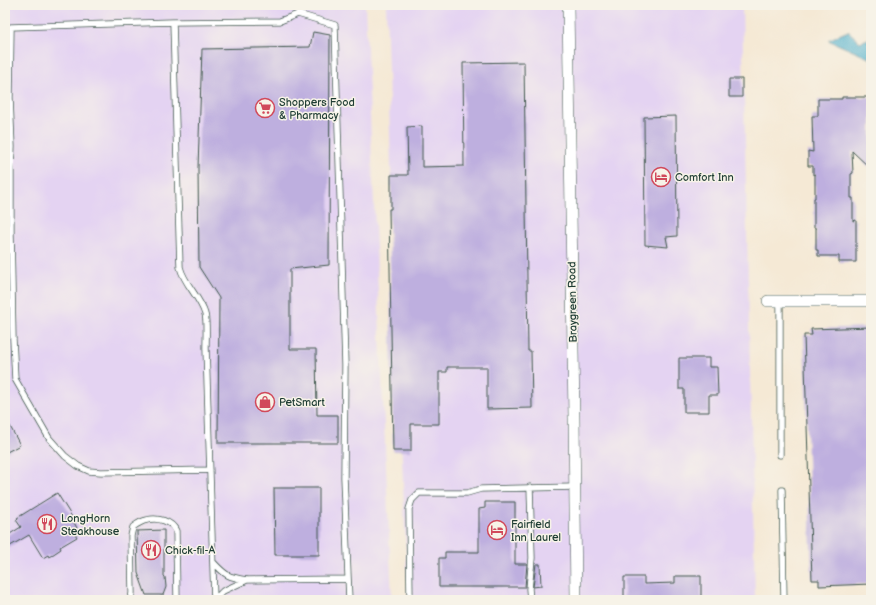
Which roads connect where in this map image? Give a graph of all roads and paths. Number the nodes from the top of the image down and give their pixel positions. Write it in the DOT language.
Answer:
graph roads {
  1 [pos="568,5"];
  2 [pos="173,22"];
  3 [pos="7,98"];
  4 [pos="8,194"];
  5 [pos="768,301"];
  6 [pos="780,301"];
  7 [pos="871,301"];
  8 [pos="780,455"];
  9 [pos="210,470"];
  10 [pos="575,487"];
  11 [pos="530,488"];
  12 [pos="782,490"];
  13 [pos="213,562"];
  14 [pos="247,580"];
  15 [pos="348,580"];
  16 [pos="131,600"];
  17 [pos="177,600"];
  18 [pos="214,600"];
  19 [pos="349,600"];
  20 [pos="410,600"];
  21 [pos="530,600"];
  22 [pos="576,600"];
  23 [pos="784,600"];
  1 -- 10 [label="street, Braygreen Road"];
  2 -- 3 [label="lane"];
  2 -- 9 [label="lane"];
  2 -- 15 [label="lane"];
  3 -- 4 [label="lane"];
  4 -- 9 [label="lane"];
  5 -- 6 [label="street"];
  6 -- 7 [label="street"];
  6 -- 8 [label="lane"];
  9 -- 13 [label="lane"];
  10 -- 11 [label="lane"];
  10 -- 22 [label="street, Braygreen Road"];
  11 -- 20 [label="lane"];
  11 -- 21 [label="lane"];
  12 -- 23 [label="lane"];
  13 -- 14 [label="lane"];
  13 -- 18 [label="lane"];
  14 -- 15 [label="lane"];
  14 -- 18 [label="lane"];
  15 -- 19 [label="lane"];
  16 -- 17 [label="lane"];
}
